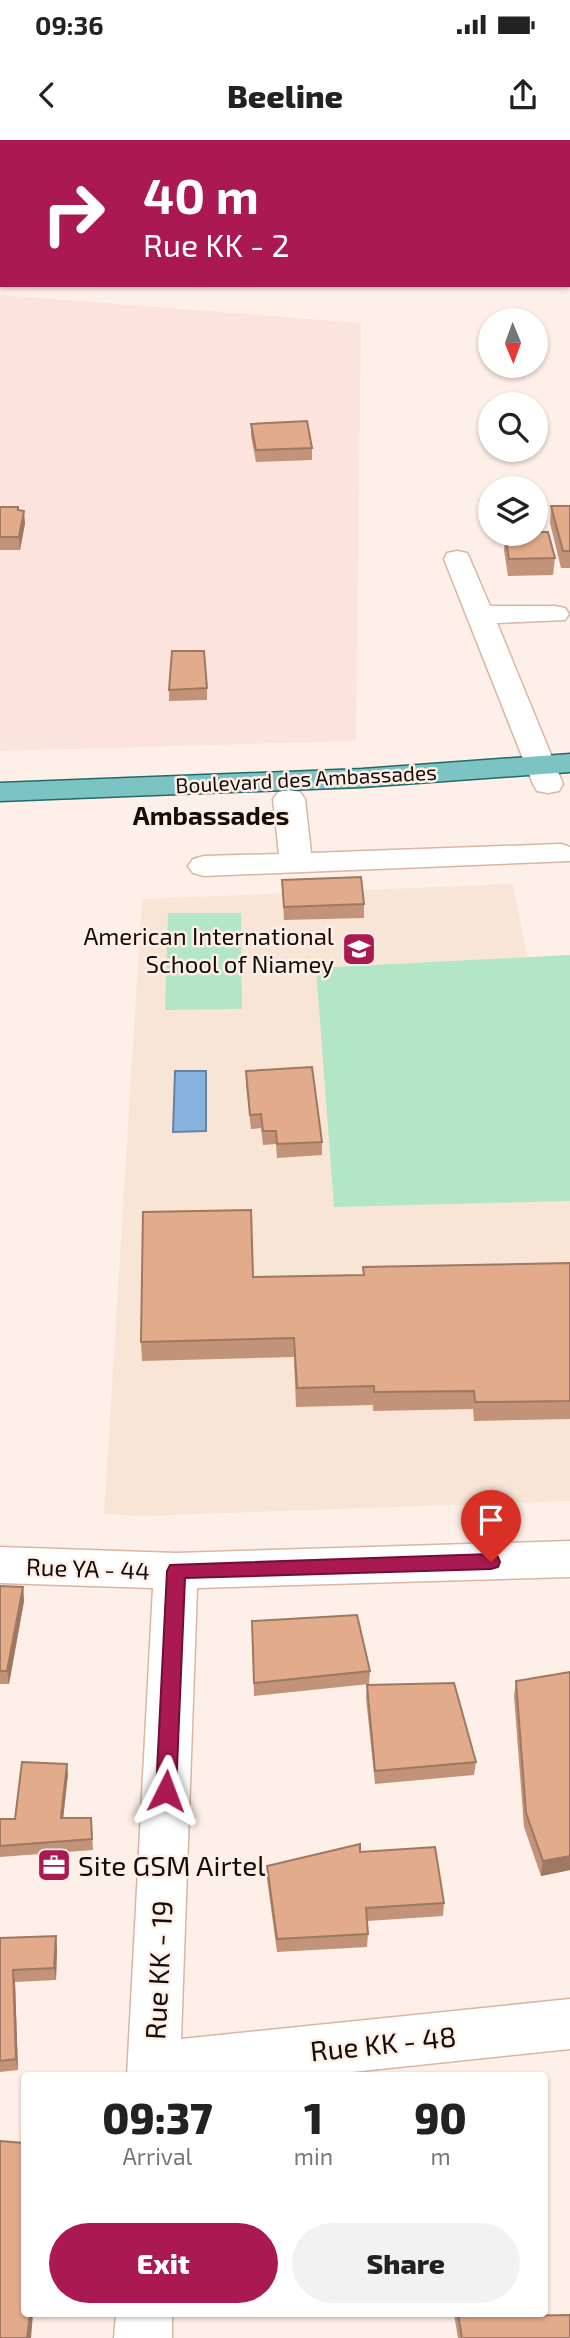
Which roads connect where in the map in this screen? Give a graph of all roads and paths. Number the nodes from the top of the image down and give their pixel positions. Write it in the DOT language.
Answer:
graph roads {
  1 [pos="457,559"];
  2 [pos="565,612"];
  3 [pos="479,615"];
  4 [pos="557,773"];
  5 [pos="0,792"];
  6 [pos="289,799"];
  7 [pos="0,800"];
  8 [pos="561,854"];
  9 [pos="296,863"];
  10 [pos="204,866"];
  11 [pos="570,1559"];
  12 [pos="0,1565"];
  13 [pos="176,1571"];
  14 [pos="570,2024"];
  15 [pos="153,2071"];
  16 [pos="144,2317"];
  17 [pos="144,2338"];
  1 -- 3 [label="street"];
  2 -- 3 [label="street"];
  3 -- 4 [label="street"];
  4 -- 5 [label="main road, Boulevard des Ambassades"];
  4 -- 6 [label="main road, Boulevard des Ambassades"];
  6 -- 7 [label="main road, Boulevard des Ambassades"];
  6 -- 9 [label="street"];
  8 -- 9 [label="street"];
  9 -- 10 [label="street"];
  11 -- 13 [label="street, Rue YA - 44"];
  12 -- 13 [label="street, Rue YA - 44"];
  13 -- 15 [label="street, Rue KK - 19"];
  14 -- 15 [label="street, Rue KK - 48"];
  16 -- 17 [label="street"];
}
